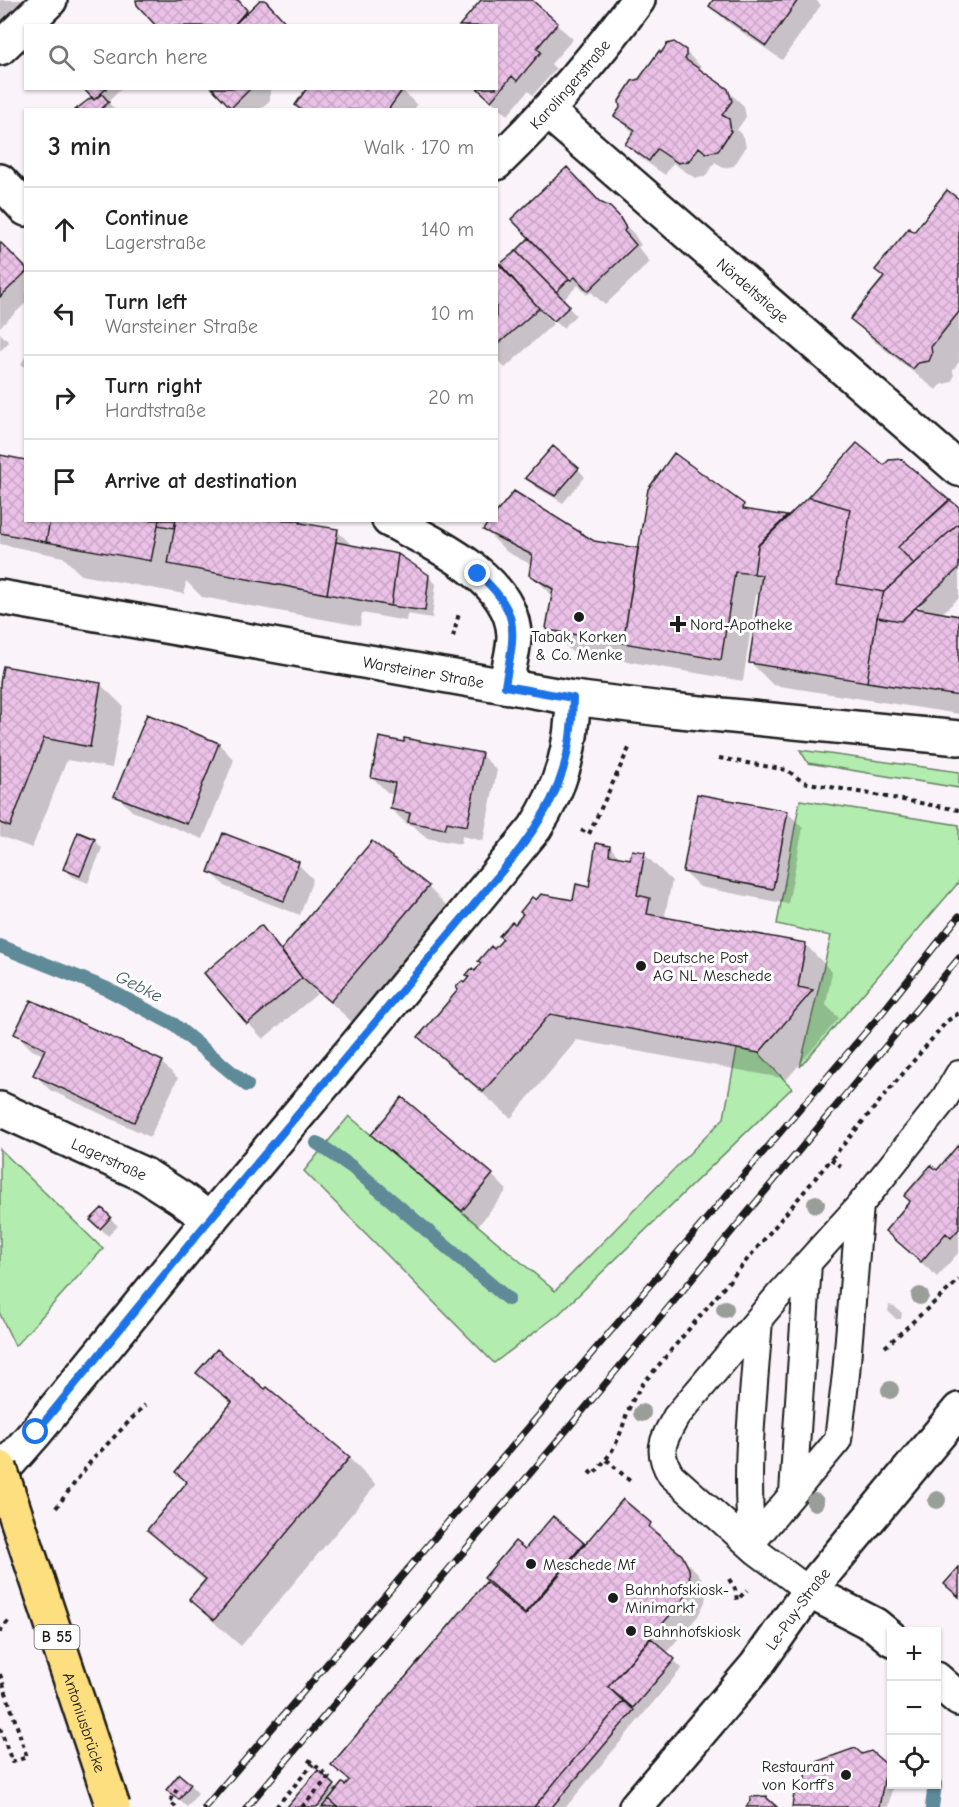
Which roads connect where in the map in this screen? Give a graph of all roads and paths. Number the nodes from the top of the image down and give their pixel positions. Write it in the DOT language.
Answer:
graph roads {
  1 [pos="50,0"];
  2 [pos="638,0"];
  3 [pos="25,24"];
  4 [pos="24,25"];
  5 [pos="0,48"];
  6 [pos="547,111"];
  7 [pos="498,161"];
  8 [pos="0,181"];
  9 [pos="24,207"];
  10 [pos="959,469"];
  11 [pos="393,522"];
  12 [pos="0,597"];
  13 [pos="505,686"];
  14 [pos="573,698"];
  15 [pos="959,738"];
  16 [pos="632,744"];
  17 [pos="718,758"];
  18 [pos="959,810"];
  19 [pos="546,812"];
  20 [pos="959,1012"];
  21 [pos="959,1074"];
  22 [pos="0,1109"];
  23 [pos="831,1159"];
  24 [pos="841,1166"];
  25 [pos="860,1205"];
  26 [pos="210,1220"];
  27 [pos="808,1263"];
  28 [pos="959,1281"];
  29 [pos="759,1319"];
  30 [pos="883,1348"];
  31 [pos="658,1366"];
  32 [pos="667,1373"];
  33 [pos="145,1405"];
  34 [pos="959,1410"];
  35 [pos="606,1459"];
  36 [pos="0,1467"];
  37 [pos="0,1473"];
  38 [pos="793,1493"];
  39 [pos="49,1517"];
  40 [pos="751,1543"];
  41 [pos="809,1591"];
  42 [pos="887,1636"];
  43 [pos="0,1674"];
  44 [pos="938,1681"];
  45 [pos="959,1699"];
  46 [pos="0,1728"];
  47 [pos="305,1757"];
  48 [pos="313,1764"];
  49 [pos="178,1787"];
  50 [pos="113,1807"];
  51 [pos="176,1807"];
  52 [pos="276,1807"];
  53 [pos="302,1807"];
  54 [pos="636,1807"];
  1 -- 3 [label="street"];
  2 -- 6 [label="street, Karolingerstraße"];
  4 -- 5 [label="street"];
  6 -- 7 [label="street, Karolingerstraße"];
  6 -- 10 [label="street, Nördeltstiege"];
  8 -- 9 [label="street"];
  11 -- 13 [label="street"];
  12 -- 13 [label="street, Warsteiner Straße"];
  13 -- 14 [label="street, Warsteiner Straße"];
  14 -- 15 [label="street, Warsteiner Straße"];
  14 -- 19 [label="street"];
  16 -- 19 [label="path"];
  17 -- 18 [label="path"];
  19 -- 26 [label="street"];
  20 -- 23 [label="path"];
  21 -- 25 [label="lane"];
  22 -- 26 [label="street, Lagerstraße"];
  23 -- 24 [label="path"];
  23 -- 31 [label="path"];
  25 -- 27 [label="lane"];
  25 -- 38 [label="lane"];
  26 -- 37 [label="street"];
  27 -- 29 [label="lane"];
  27 -- 38 [label="lane"];
  28 -- 30 [label="path"];
  29 -- 40 [label="lane"];
  29 -- 40 [label="lane"];
  31 -- 32 [label="path"];
  31 -- 35 [label="path"];
  33 -- 39 [label="path"];
  34 -- 41 [label="street, Le-Puy-Straße"];
  36 -- 50 [label="main road, Antoniusbrücke / B 55, bridge"];
  38 -- 40 [label="lane"];
  40 -- 41 [label="lane"];
  41 -- 42 [label="street"];
  41 -- 54 [label="street, Le-Puy-Straße"];
  43 -- 46 [label="path"];
  44 -- 45 [label="street"];
  47 -- 48 [label="path"];
  48 -- 52 [label="path"];
  48 -- 53 [label="path"];
  49 -- 51 [label="path"];
}
